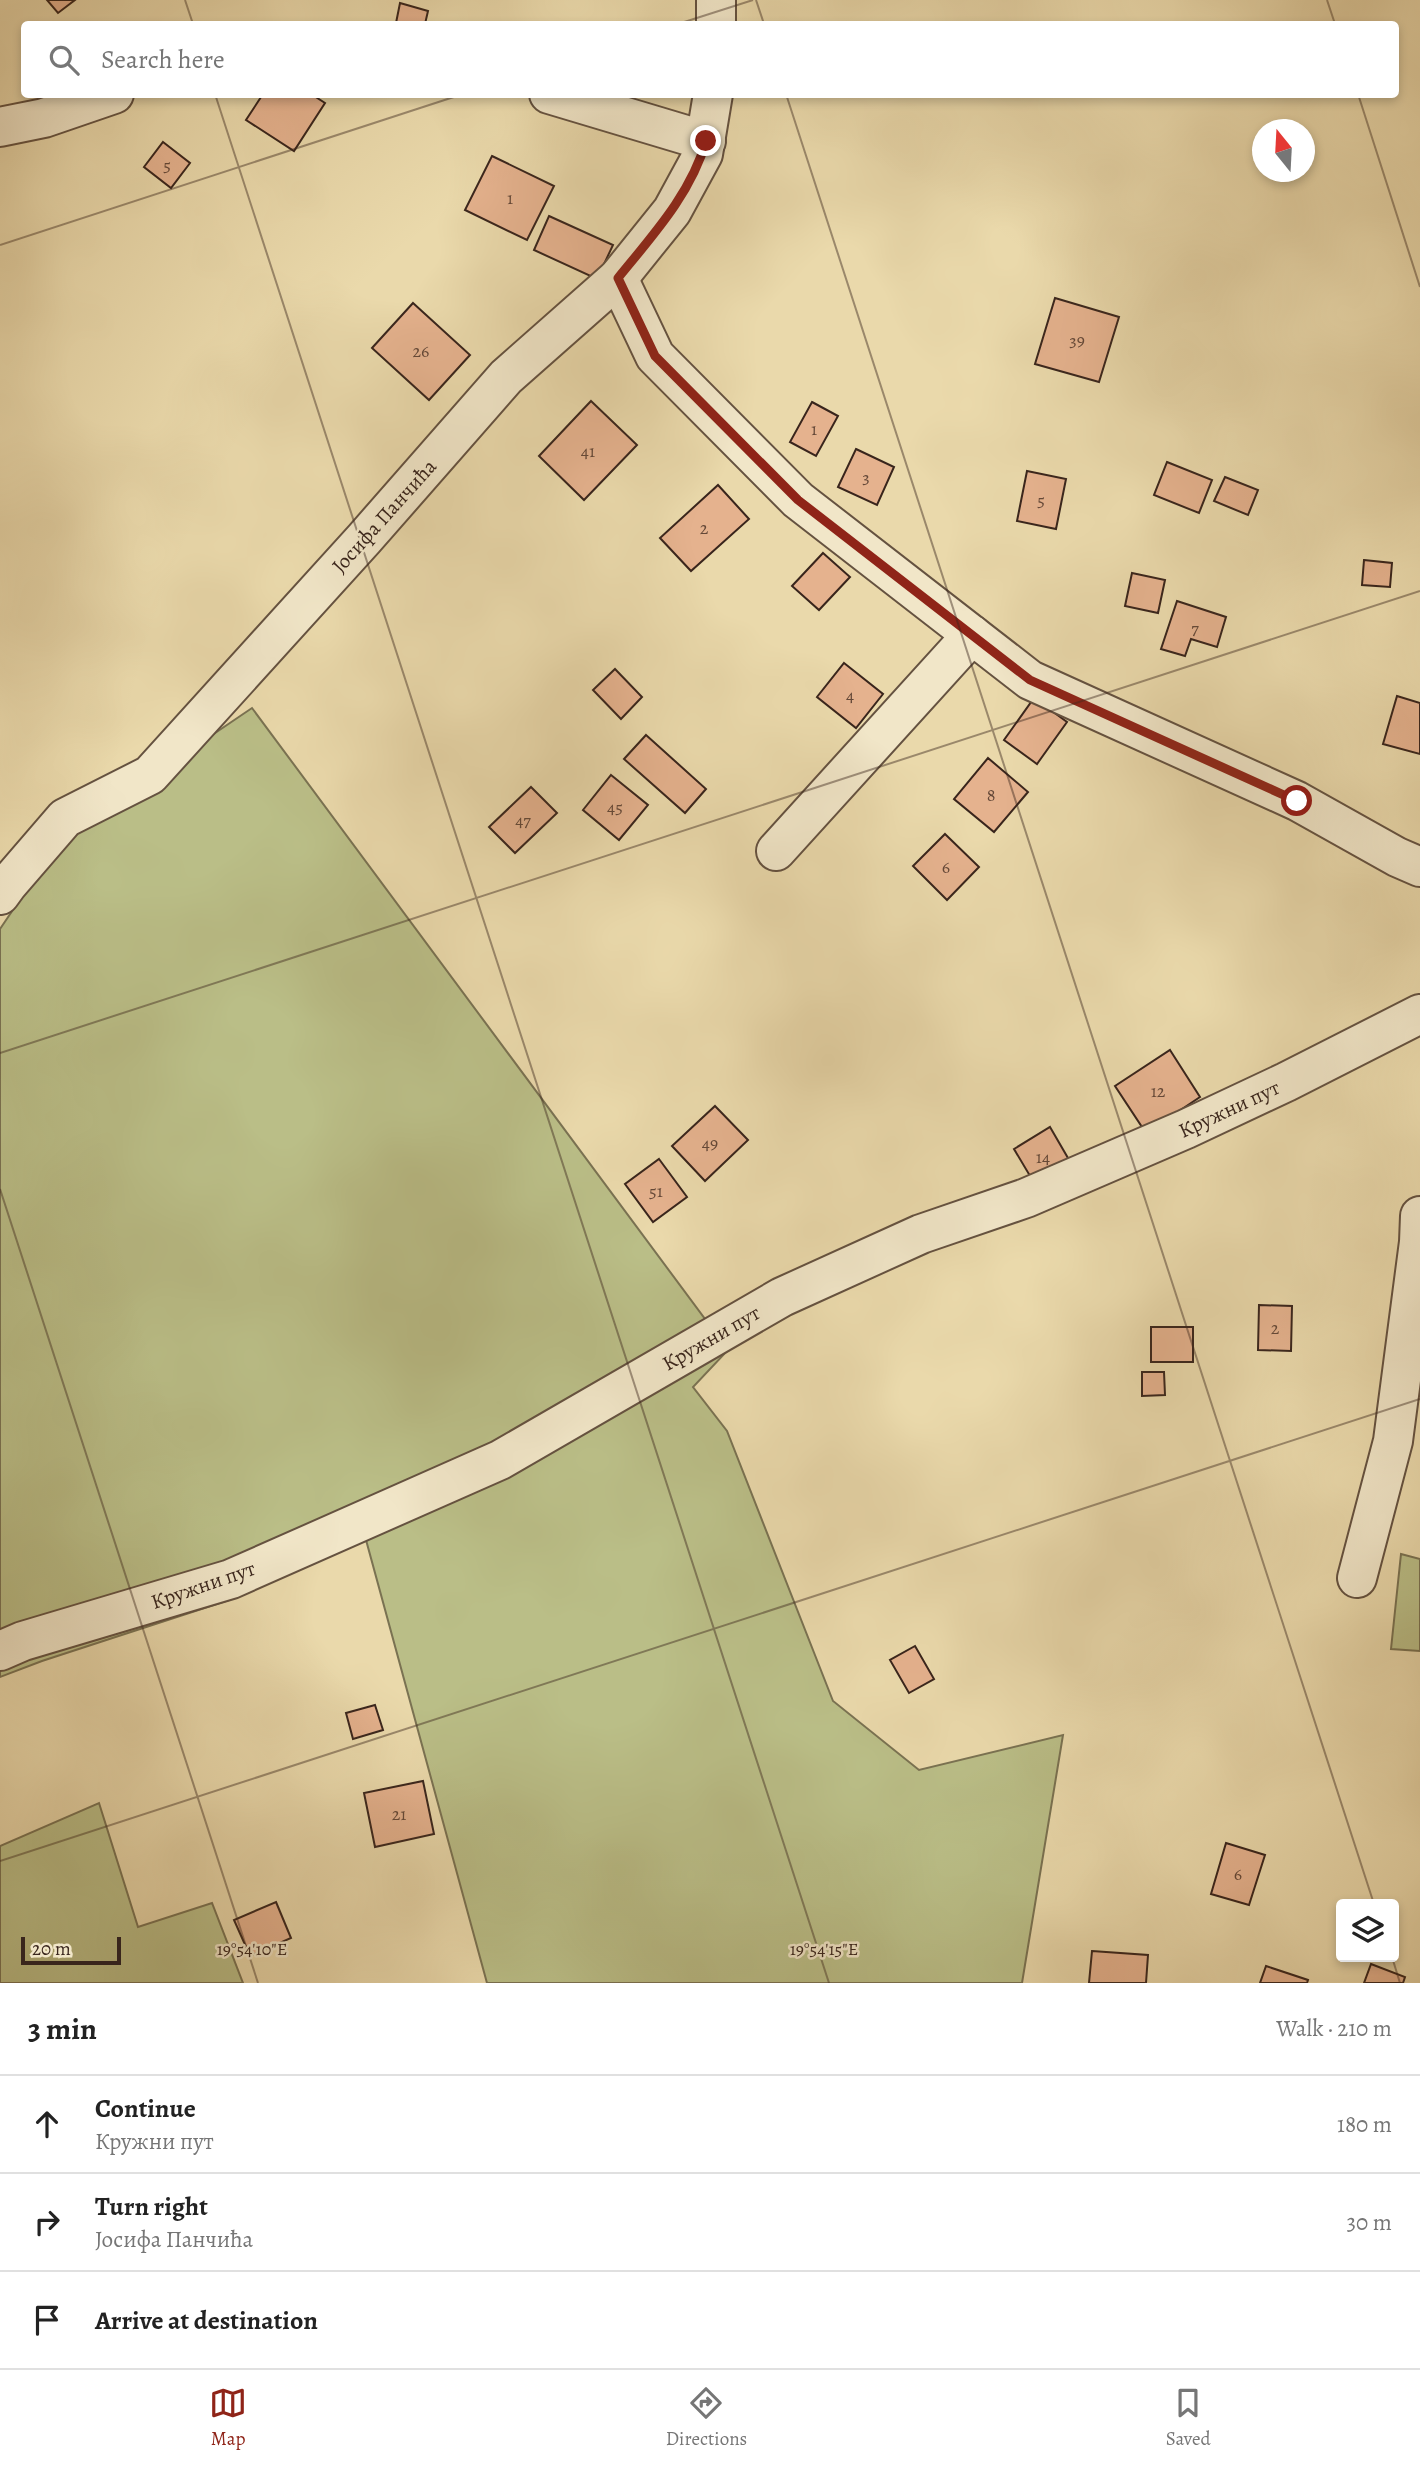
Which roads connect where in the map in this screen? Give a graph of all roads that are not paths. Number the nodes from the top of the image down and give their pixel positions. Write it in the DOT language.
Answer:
graph roads {
  1 [pos="716,0"];
  2 [pos="716,21"];
  3 [pos="102,98"];
  4 [pos="562,98"];
  5 [pos="712,98"];
  6 [pos="0,127"];
  7 [pos="706,141"];
  8 [pos="618,278"];
  9 [pos="972,635"];
  10 [pos="776,851"];
  11 [pos="1420,867"];
  12 [pos="0,895"];
  13 [pos="1420,1014"];
  14 [pos="1420,1216"];
  15 [pos="1357,1578"];
  16 [pos="0,1651"];
  1 -- 2 [label="street"];
  3 -- 6 [label="street"];
  4 -- 7 [label="street"];
  5 -- 7 [label="street, Јосифа Панчића"];
  7 -- 8 [label="street, Јосифа Панчића"];
  8 -- 9 [label="street"];
  8 -- 12 [label="street, Јосифа Панчића"];
  9 -- 10 [label="street"];
  9 -- 11 [label="street"];
  13 -- 16 [label="street, Кружни пут"];
  14 -- 15 [label="street"];
}
